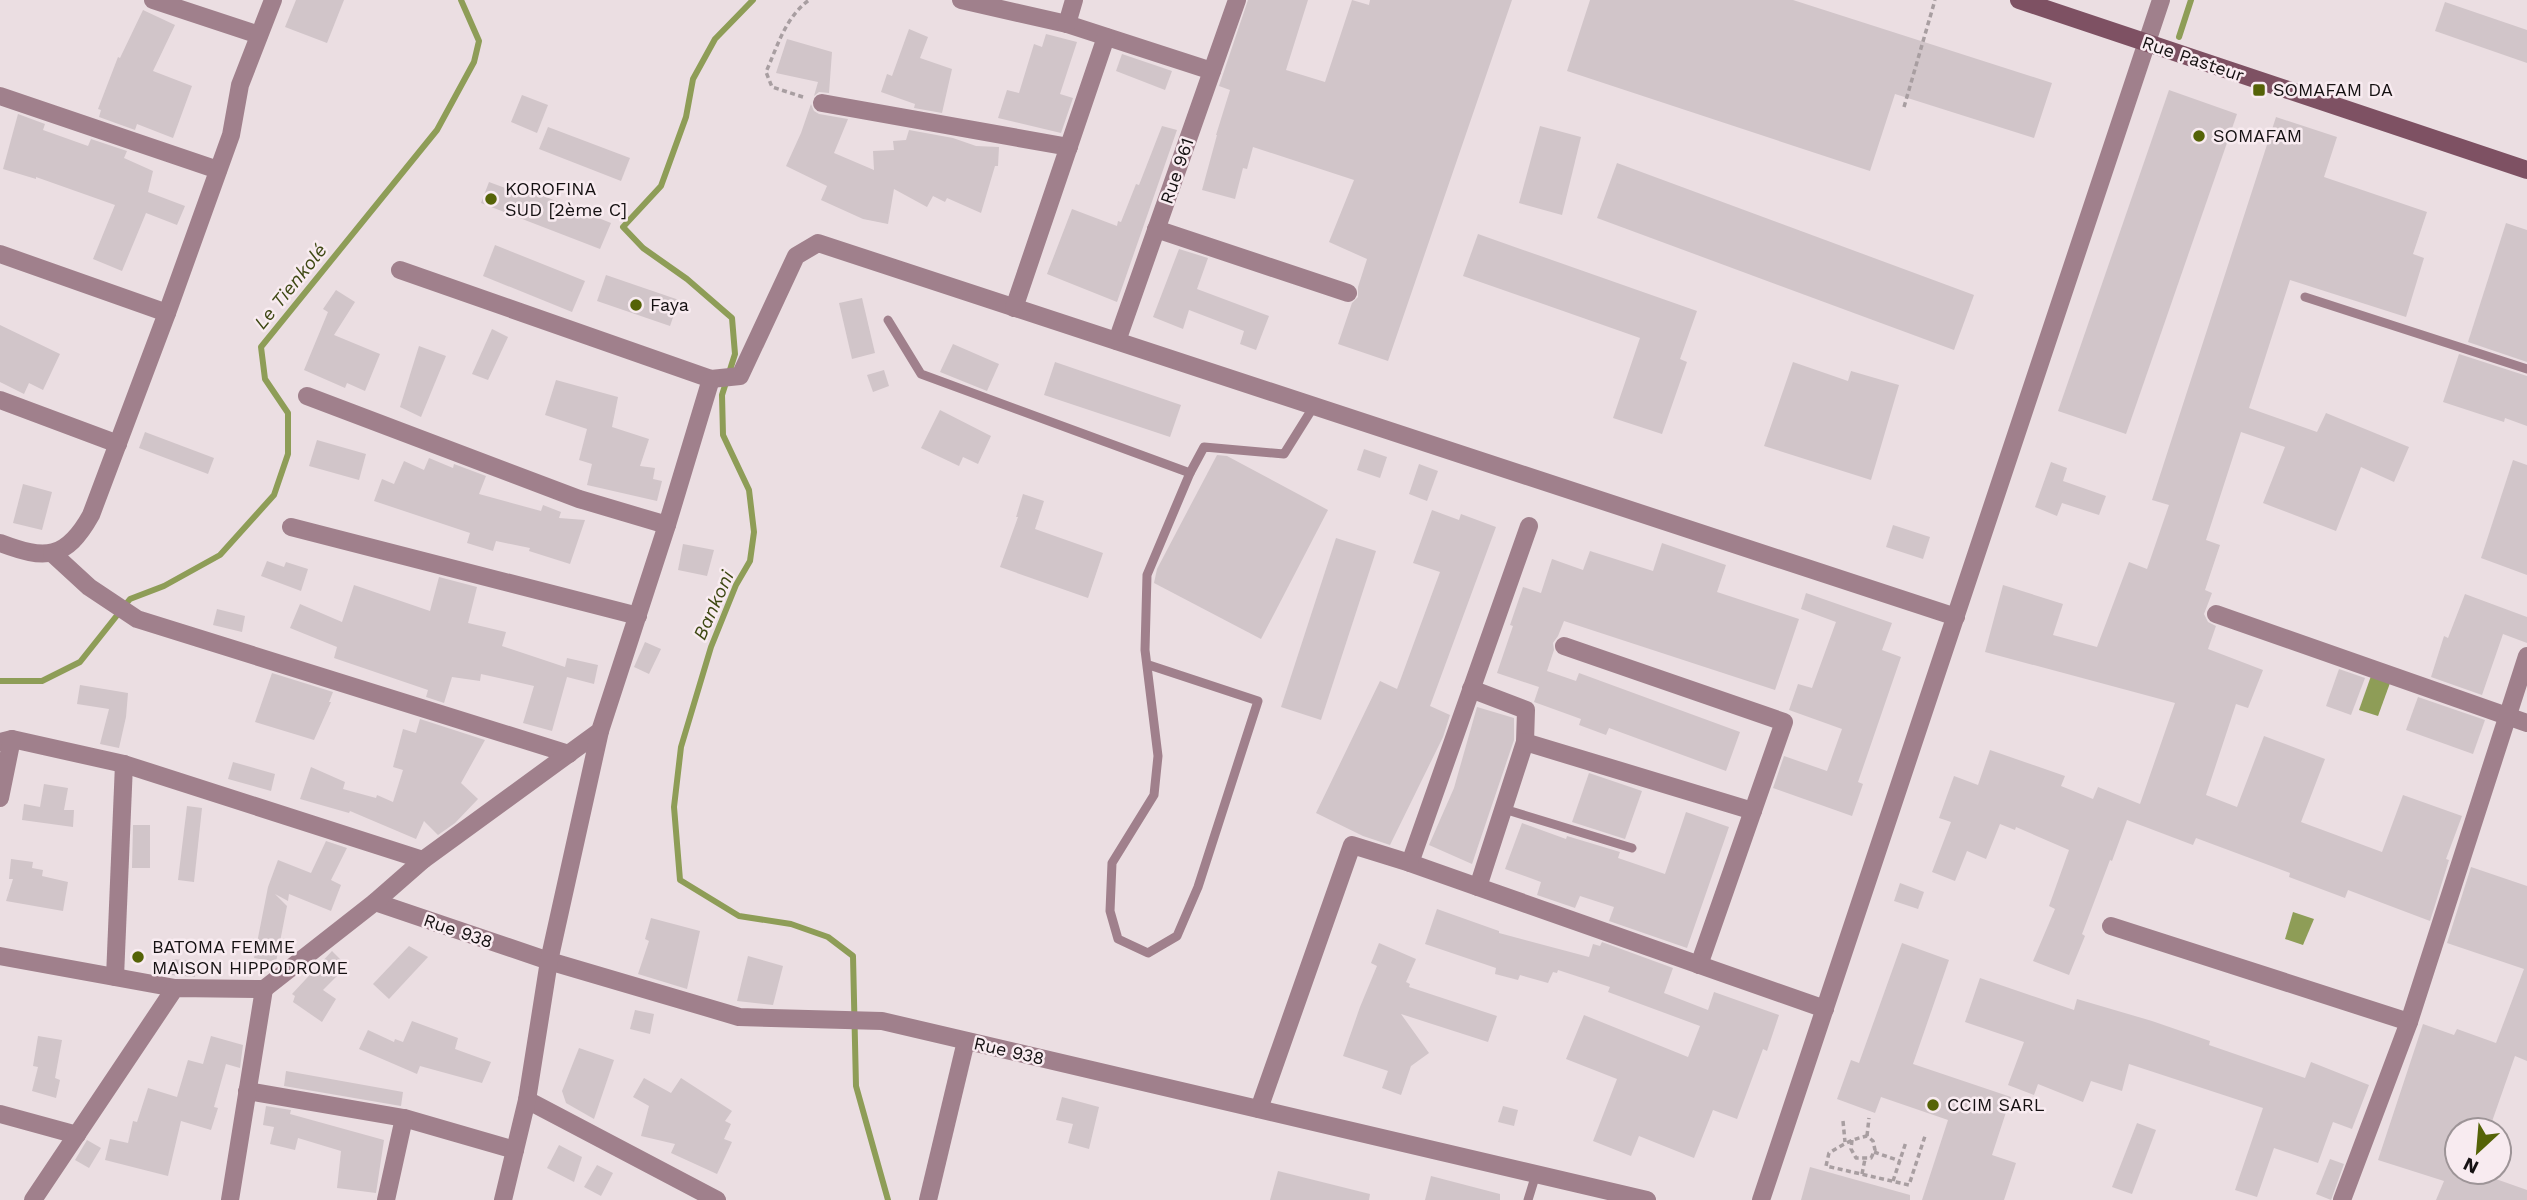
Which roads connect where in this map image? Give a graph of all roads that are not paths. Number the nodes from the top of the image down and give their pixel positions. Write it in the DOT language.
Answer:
graph roads {
  1 [pos="153,0"];
  2 [pos="273,0"];
  3 [pos="961,0"];
  4 [pos="1074,0"];
  5 [pos="1237,0"];
  6 [pos="2018,0"];
  7 [pos="2161,0"];
  8 [pos="1067,24"];
  9 [pos="260,35"];
  10 [pos="1106,37"];
  11 [pos="2147,43"];
  12 [pos="1212,71"];
  13 [pos="1,98"];
  14 [pos="822,103"];
  15 [pos="1069,147"];
  16 [pos="218,170"];
  17 [pos="2527,170"];
  18 [pos="1156,229"];
  19 [pos="0,254"];
  20 [pos="401,270"];
  21 [pos="1348,293"];
  22 [pos="2305,297"];
  23 [pos="1014,308"];
  24 [pos="167,313"];
  25 [pos="888,320"];
  26 [pos="1117,341"];
  27 [pos="2527,369"];
  28 [pos="711,379"];
  29 [pos="307,396"];
  30 [pos="0,400"];
  31 [pos="1314,406"];
  32 [pos="118,444"];
  33 [pos="1190,472"];
  34 [pos="667,525"];
  35 [pos="1529,526"];
  36 [pos="291,527"];
  37 [pos="0,543"];
  38 [pos="52,553"];
  39 [pos="2216,614"];
  40 [pos="638,616"];
  41 [pos="1956,617"];
  42 [pos="1564,646"];
  43 [pos="2527,656"];
  44 [pos="1149,665"];
  45 [pos="1471,689"];
  46 [pos="2506,716"];
  47 [pos="2527,723"];
  48 [pos="600,731"];
  49 [pos="6,741"];
  50 [pos="1525,742"];
  51 [pos="569,754"];
  52 [pos="124,764"];
  53 [pos="0,798"];
  54 [pos="1504,809"];
  55 [pos="1753,811"];
  56 [pos="1632,848"];
  57 [pos="423,860"];
  58 [pos="1410,863"];
  59 [pos="1478,887"];
  60 [pos="375,902"];
  61 [pos="2111,926"];
  62 [pos="0,956"];
  63 [pos="549,961"];
  64 [pos="1699,965"];
  65 [pos="115,977"];
  66 [pos="175,988"];
  67 [pos="264,989"];
  68 [pos="1825,1009"];
  69 [pos="2409,1022"];
  70 [pos="966,1041"];
  71 [pos="247,1091"];
  72 [pos="527,1100"];
  73 [pos="1259,1109"];
  74 [pos="0,1114"];
  75 [pos="404,1118"];
  76 [pos="77,1135"];
  77 [pos="515,1150"];
  78 [pos="1536,1174"];
  79 [pos="33,1200"];
  80 [pos="230,1200"];
  81 [pos="386,1200"];
  82 [pos="503,1200"];
  83 [pos="717,1200"];
  84 [pos="928,1200"];
  85 [pos="1528,1200"];
  86 [pos="1647,1200"];
  87 [pos="1761,1200"];
  88 [pos="2342,1200"];
  1 -- 9 [label="street"];
  2 -- 9 [label="street"];
  3 -- 8 [label="street"];
  4 -- 8 [label="street"];
  5 -- 12 [label="street, Rue 961"];
  6 -- 11 [label="main road, Rue Pasteur"];
  7 -- 11 [label="street"];
  8 -- 10 [label="street"];
  9 -- 16 [label="street"];
  10 -- 12 [label="street"];
  10 -- 15 [label="street"];
  11 -- 17 [label="main road, Rue Pasteur"];
  11 -- 41 [label="street"];
  12 -- 18 [label="street, Rue 961"];
  13 -- 16 [label="street"];
  14 -- 15 [label="street"];
  15 -- 23 [label="street"];
  16 -- 24 [label="street"];
  18 -- 21 [label="street"];
  18 -- 26 [label="street, Rue 961"];
  19 -- 24 [label="street"];
  20 -- 28 [label="street"];
  22 -- 27 [label="lane"];
  23 -- 26 [label="street"];
  23 -- 28 [label="street"];
  24 -- 32 [label="street"];
  25 -- 33 [label="lane"];
  26 -- 31 [label="street"];
  28 -- 34 [label="street"];
  29 -- 34 [label="street"];
  30 -- 32 [label="street"];
  31 -- 33 [label="lane"];
  31 -- 41 [label="street"];
  32 -- 38 [label="street"];
  33 -- 44 [label="lane"];
  34 -- 40 [label="street"];
  35 -- 45 [label="street"];
  36 -- 40 [label="street"];
  37 -- 38 [label="street"];
  38 -- 51 [label="street"];
  39 -- 46 [label="street"];
  40 -- 48 [label="street"];
  41 -- 68 [label="street"];
  42 -- 55 [label="street"];
  43 -- 46 [label="street"];
  44 -- 44 [label="lane"];
  45 -- 50 [label="street"];
  45 -- 58 [label="street"];
  46 -- 47 [label="street"];
  46 -- 69 [label="street"];
  48 -- 51 [label="street"];
  48 -- 63 [label="street"];
  49 -- 52 [label="street"];
  49 -- 53 [label="street"];
  50 -- 54 [label="street"];
  50 -- 55 [label="street"];
  51 -- 57 [label="street"];
  52 -- 57 [label="street"];
  52 -- 65 [label="street"];
  54 -- 56 [label="lane"];
  54 -- 59 [label="street"];
  55 -- 64 [label="street"];
  57 -- 60 [label="street"];
  58 -- 59 [label="street"];
  58 -- 73 [label="street"];
  59 -- 64 [label="street"];
  60 -- 63 [label="street, Rue 938"];
  60 -- 67 [label="street"];
  61 -- 69 [label="street"];
  62 -- 65 [label="street"];
  63 -- 70 [label="street, Rue 938"];
  63 -- 72 [label="street"];
  64 -- 68 [label="street"];
  65 -- 66 [label="street"];
  66 -- 67 [label="street"];
  66 -- 76 [label="street"];
  67 -- 71 [label="street"];
  68 -- 87 [label="street"];
  69 -- 88 [label="street"];
  70 -- 73 [label="street, Rue 938"];
  70 -- 84 [label="street"];
  71 -- 75 [label="street"];
  71 -- 80 [label="street"];
  72 -- 77 [label="street"];
  72 -- 83 [label="street"];
  73 -- 78 [label="street, Rue 938"];
  74 -- 76 [label="street"];
  75 -- 77 [label="street"];
  75 -- 81 [label="street"];
  76 -- 79 [label="street"];
  77 -- 82 [label="street"];
  78 -- 85 [label="lane"];
  78 -- 86 [label="street, Rue 938"];
}
